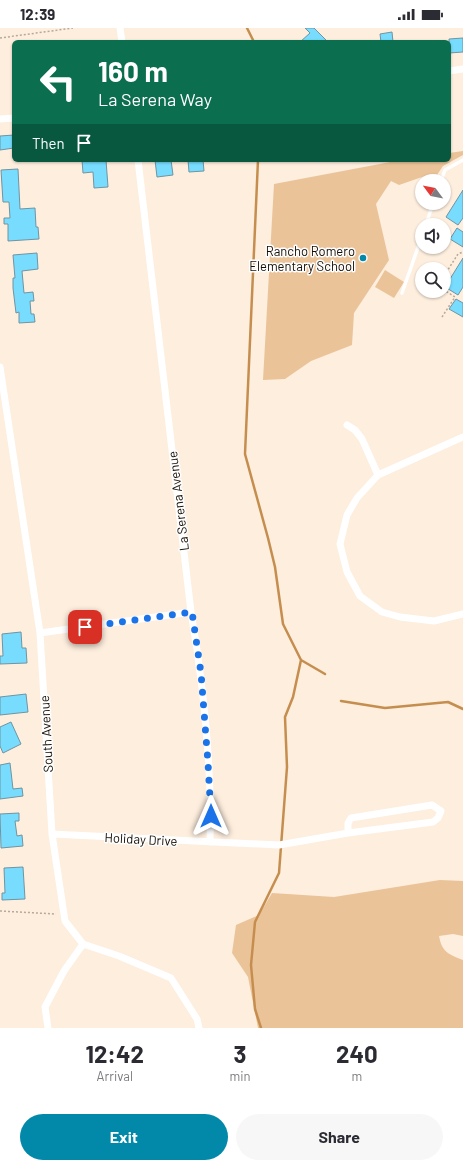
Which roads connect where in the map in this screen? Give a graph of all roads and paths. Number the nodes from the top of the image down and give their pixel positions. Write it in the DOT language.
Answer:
graph roads {
  1 [pos="73,28"];
  2 [pos="120,28"];
  3 [pos="0,38"];
  4 [pos="122,40"];
  5 [pos="463,69"];
  6 [pos="451,72"];
  7 [pos="12,118"];
  8 [pos="0,119"];
  9 [pos="463,160"];
  10 [pos="138,162"];
  11 [pos="444,174"];
  12 [pos="463,252"];
  13 [pos="416,254"];
  14 [pos="451,265"];
  15 [pos="402,293"];
  16 [pos="451,294"];
  17 [pos="442,317"];
  18 [pos="0,367"];
  19 [pos="346,425"];
  20 [pos="463,437"];
  21 [pos="378,475"];
  22 [pos="192,612"];
  23 [pos="463,614"];
  24 [pos="40,633"];
  25 [pos="348,833"];
  26 [pos="52,834"];
  27 [pos="210,842"];
  28 [pos="0,911"];
  29 [pos="64,914"];
  30 [pos="83,944"];
  31 [pos="48,1028"];
  32 [pos="199,1028"];
  1 -- 3 [label="path"];
  2 -- 4 [label="street"];
  5 -- 6 [label="street"];
  7 -- 8 [label="street"];
  9 -- 11 [label="lane"];
  10 -- 22 [label="street, La Serena Avenue"];
  12 -- 14 [label="path"];
  13 -- 15 [label="lane"];
  16 -- 17 [label="path"];
  18 -- 24 [label="street, South Avenue"];
  19 -- 21 [label="street"];
  20 -- 21 [label="street"];
  21 -- 23 [label="street"];
  22 -- 24 [label="street"];
  22 -- 27 [label="street, La Serena Avenue"];
  24 -- 26 [label="street, South Avenue"];
  25 -- 25 [label="street, Holiday Drive"];
  25 -- 27 [label="street, Holiday Drive"];
  26 -- 27 [label="street, Holiday Drive"];
  26 -- 29 [label="street, South Avenue"];
  28 -- 29 [label="path"];
  29 -- 30 [label="street, South Avenue"];
  30 -- 31 [label="street"];
  30 -- 32 [label="street"];
}
